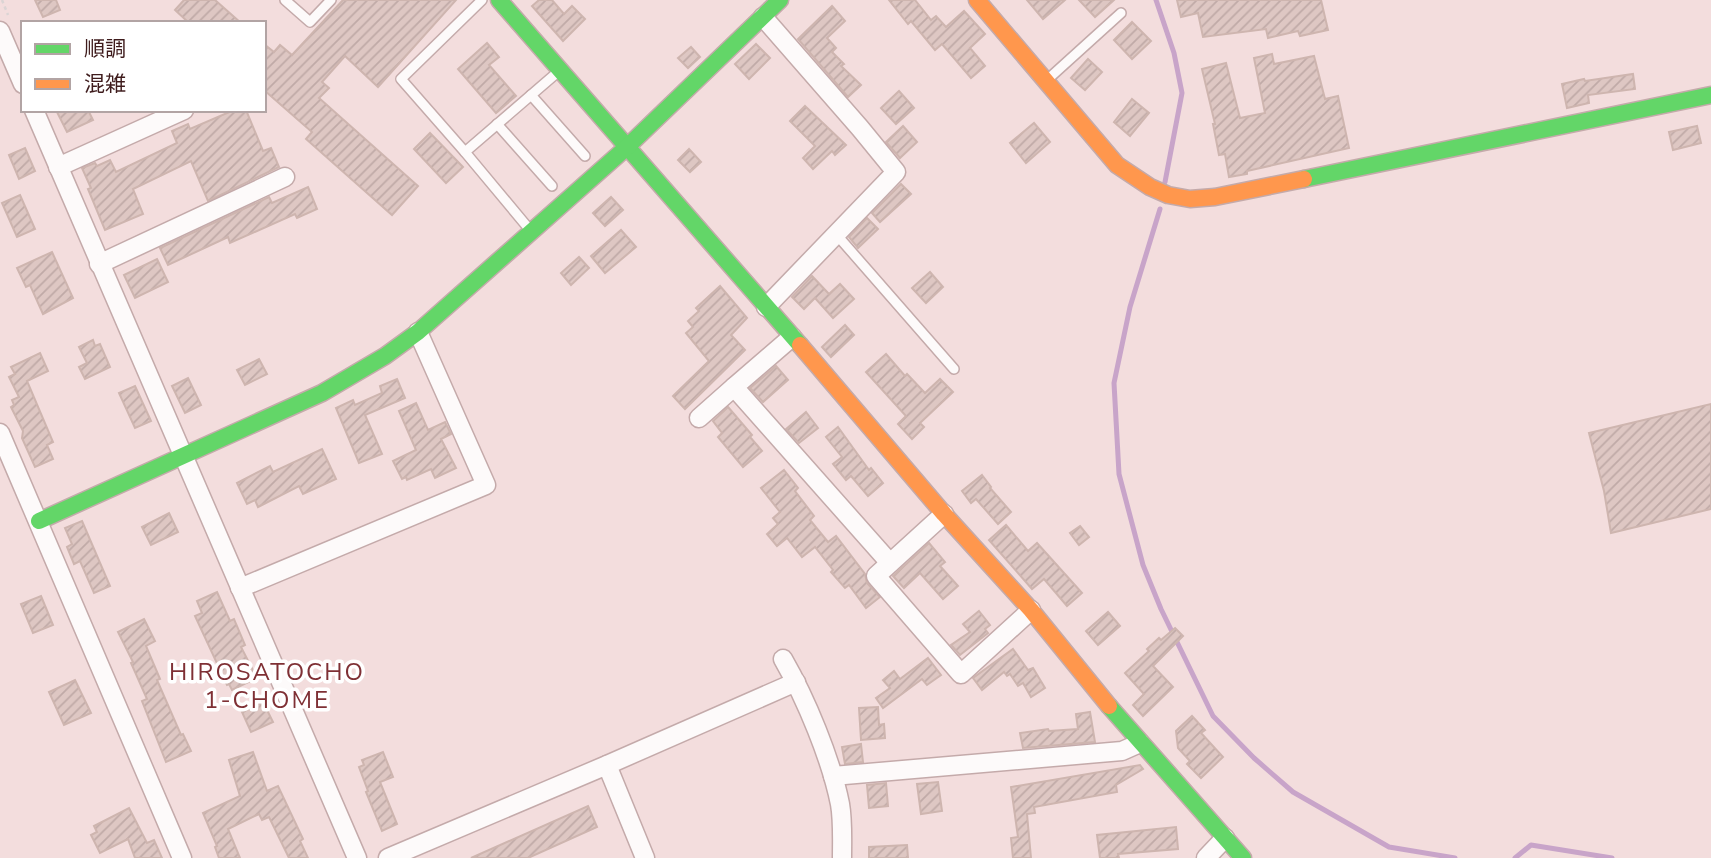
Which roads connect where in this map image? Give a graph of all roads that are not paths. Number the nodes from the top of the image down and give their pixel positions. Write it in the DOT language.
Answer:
graph roads {
  1 [pos="285,0"];
  2 [pos="331,0"];
  3 [pos="482,0"];
  4 [pos="499,0"];
  5 [pos="780,0"];
  6 [pos="977,0"];
  7 [pos="1121,13"];
  8 [pos="763,17"];
  9 [pos="0,31"];
  10 [pos="560,70"];
  11 [pos="21,79"];
  12 [pos="1046,81"];
  13 [pos="531,95"];
  14 [pos="1711,95"];
  15 [pos="35,112"];
  16 [pos="180,112"];
  17 [pos="497,124"];
  18 [pos="627,147"];
  19 [pos="465,152"];
  20 [pos="584,156"];
  21 [pos="58,167"];
  22 [pos="285,177"];
  23 [pos="552,186"];
  24 [pos="531,232"];
  25 [pos="836,234"];
  26 [pos="99,264"];
  27 [pos="766,307"];
  28 [pos="418,332"];
  29 [pos="792,337"];
  30 [pos="954,369"];
  31 [pos="734,387"];
  32 [pos="699,418"];
  33 [pos="0,433"];
  34 [pos="183,456"];
  35 [pos="944,514"];
  36 [pos="39,521"];
  37 [pos="890,563"];
  38 [pos="240,588"];
  39 [pos="1031,610"];
  40 [pos="783,659"];
  41 [pos="796,682"];
  42 [pos="1140,743"];
  43 [pos="607,765"];
  44 [pos="833,776"];
  45 [pos="1225,838"];
  46 [pos="643,857"];
  47 [pos="182,858"];
  48 [pos="357,858"];
  49 [pos="388,858"];
  50 [pos="842,858"];
  51 [pos="1206,858"];
  52 [pos="1243,858"];
  1 -- 2 [label="lane"];
  3 -- 19 [label="lane"];
  4 -- 10 [label="street"];
  5 -- 8 [label="street"];
  6 -- 12 [label="street"];
  7 -- 12 [label="lane"];
  8 -- 18 [label="street"];
  8 -- 25 [label="street"];
  9 -- 11 [label="street"];
  10 -- 13 [label="lane"];
  10 -- 18 [label="street"];
  12 -- 14 [label="street"];
  13 -- 17 [label="lane"];
  13 -- 20 [label="lane"];
  15 -- 21 [label="street"];
  16 -- 21 [label="street"];
  17 -- 19 [label="lane"];
  17 -- 23 [label="lane"];
  18 -- 24 [label="street"];
  18 -- 27 [label="street"];
  19 -- 24 [label="lane"];
  21 -- 26 [label="street"];
  22 -- 26 [label="street"];
  24 -- 28 [label="street"];
  25 -- 27 [label="street"];
  25 -- 30 [label="lane"];
  26 -- 34 [label="street"];
  27 -- 29 [label="street"];
  28 -- 34 [label="street"];
  28 -- 38 [label="street"];
  29 -- 31 [label="street"];
  29 -- 35 [label="street"];
  31 -- 32 [label="street"];
  31 -- 37 [label="street"];
  33 -- 36 [label="street"];
  34 -- 36 [label="street"];
  34 -- 38 [label="street"];
  35 -- 37 [label="street"];
  35 -- 39 [label="street"];
  36 -- 47 [label="street"];
  37 -- 39 [label="street"];
  38 -- 48 [label="street"];
  39 -- 42 [label="street"];
  40 -- 41 [label="street"];
  41 -- 43 [label="street"];
  41 -- 44 [label="street"];
  42 -- 44 [label="street"];
  42 -- 45 [label="street"];
  43 -- 46 [label="street"];
  43 -- 49 [label="street"];
  44 -- 50 [label="street"];
  45 -- 51 [label="street"];
  45 -- 52 [label="street"];
}
